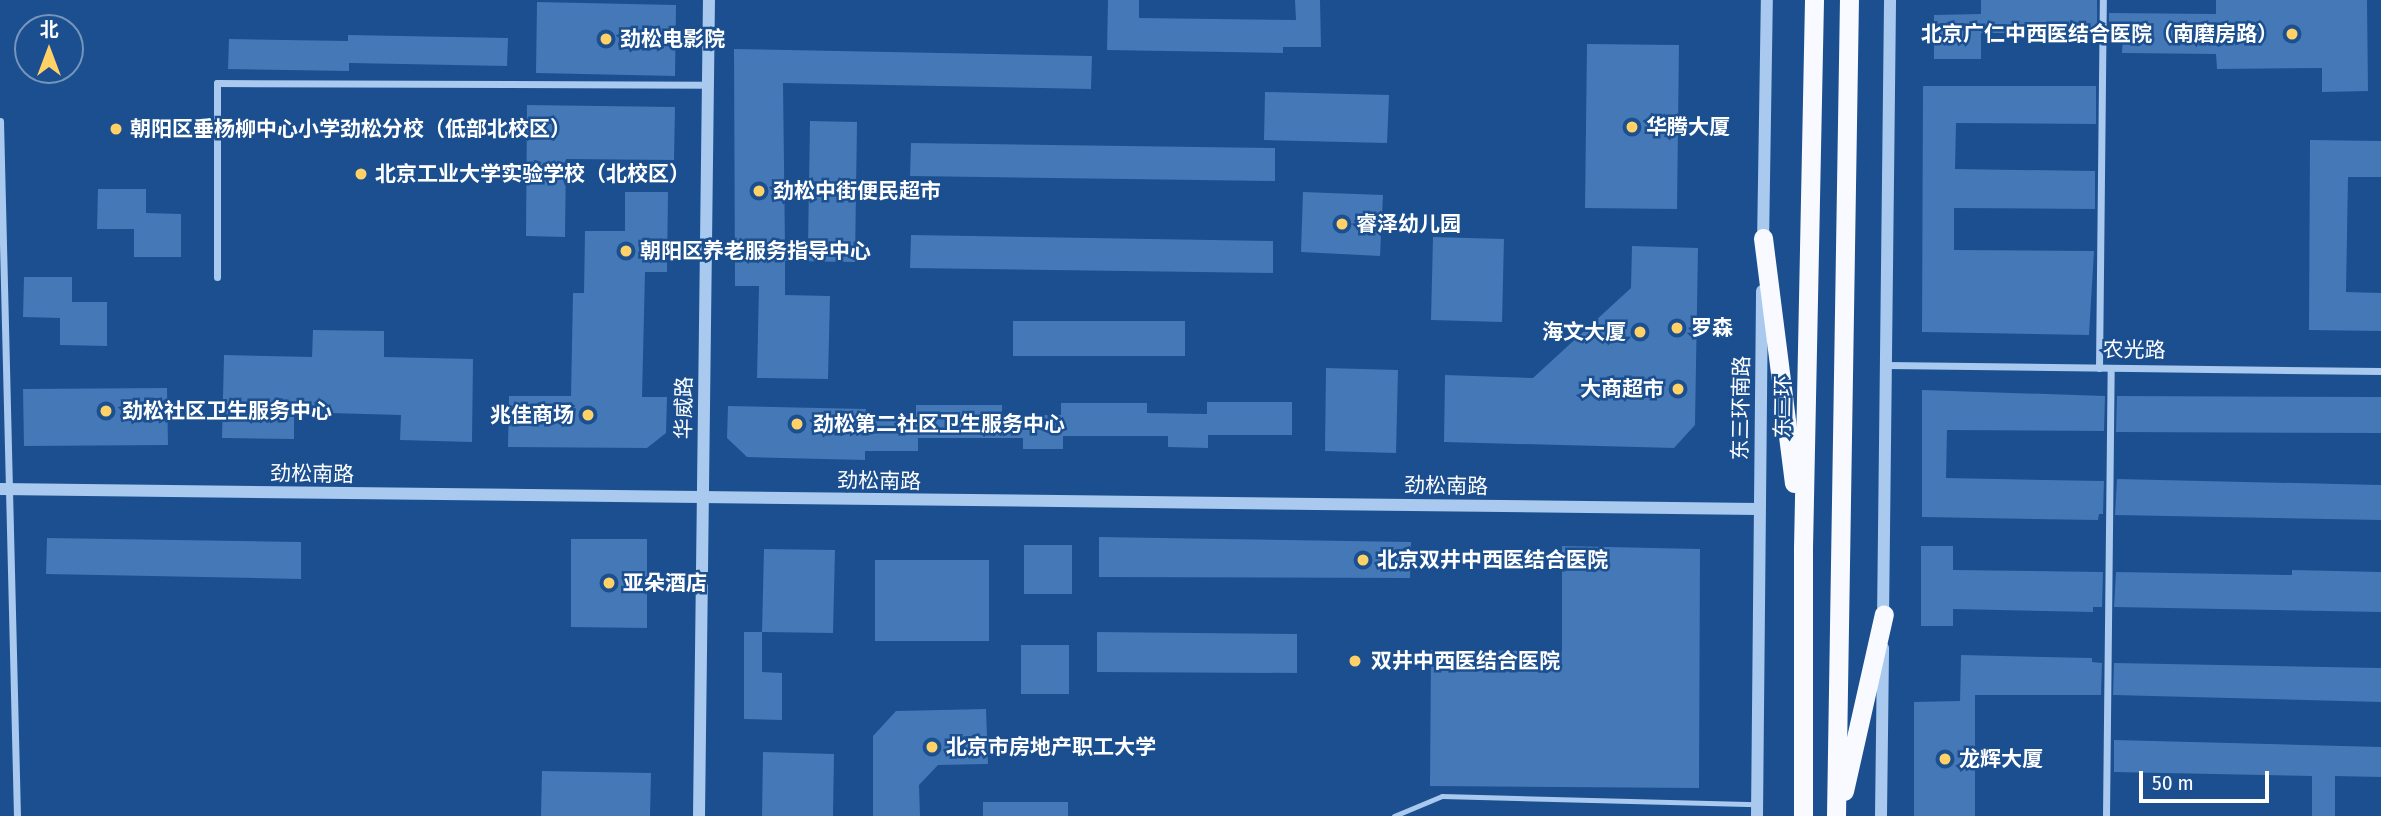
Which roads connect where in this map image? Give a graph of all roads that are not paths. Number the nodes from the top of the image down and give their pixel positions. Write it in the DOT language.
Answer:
graph roads {
  1 [pos="709,0"];
  2 [pos="1767,0"];
  3 [pos="1814,0"];
  4 [pos="1849,0"];
  5 [pos="1890,0"];
  6 [pos="2103,0"];
  7 [pos="708,85"];
  8 [pos="0,121"];
  9 [pos="1763,238"];
  10 [pos="217,277"];
  11 [pos="1886,365"];
  12 [pos="2099,368"];
  13 [pos="2111,368"];
  14 [pos="2381,371"];
  15 [pos="5,489"];
  16 [pos="703,499"];
  17 [pos="1758,509"];
  18 [pos="1803,548"];
  19 [pos="1884,614"];
  20 [pos="1757,810"];
  21 [pos="17,816"];
  22 [pos="699,816"];
  23 [pos="1394,816"];
  24 [pos="1803,816"];
  25 [pos="1837,816"];
  26 [pos="1881,816"];
  27 [pos="2106,816"];
  1 -- 7 [label="street, 华威路"];
  2 -- 9 [label="street, 东三环南路"];
  3 -- 18 [label="highway, 东三环"];
  4 -- 25 [label="highway"];
  5 -- 11 [label="street"];
  6 -- 12 [label="street"];
  7 -- 10 [label="street"];
  7 -- 16 [label="street, 华威路"];
  8 -- 15 [label="street"];
  9 -- 17 [label="street, 东三环南路"];
  9 -- 18 [label="highway"];
  11 -- 12 [label="street, 农光路"];
  11 -- 19 [label="street"];
  12 -- 13 [label="street, 农光路"];
  13 -- 14 [label="street, 农光路"];
  13 -- 27 [label="street"];
  15 -- 16 [label="street, 劲松南路"];
  15 -- 21 [label="street"];
  16 -- 17 [label="street, 劲松南路"];
  16 -- 22 [label="street, 华威路"];
  17 -- 20 [label="street, 东三环南路"];
  18 -- 24 [label="highway, 东三环"];
  19 -- 25 [label="highway"];
  19 -- 26 [label="street"];
  20 -- 23 [label="lane"];
}
